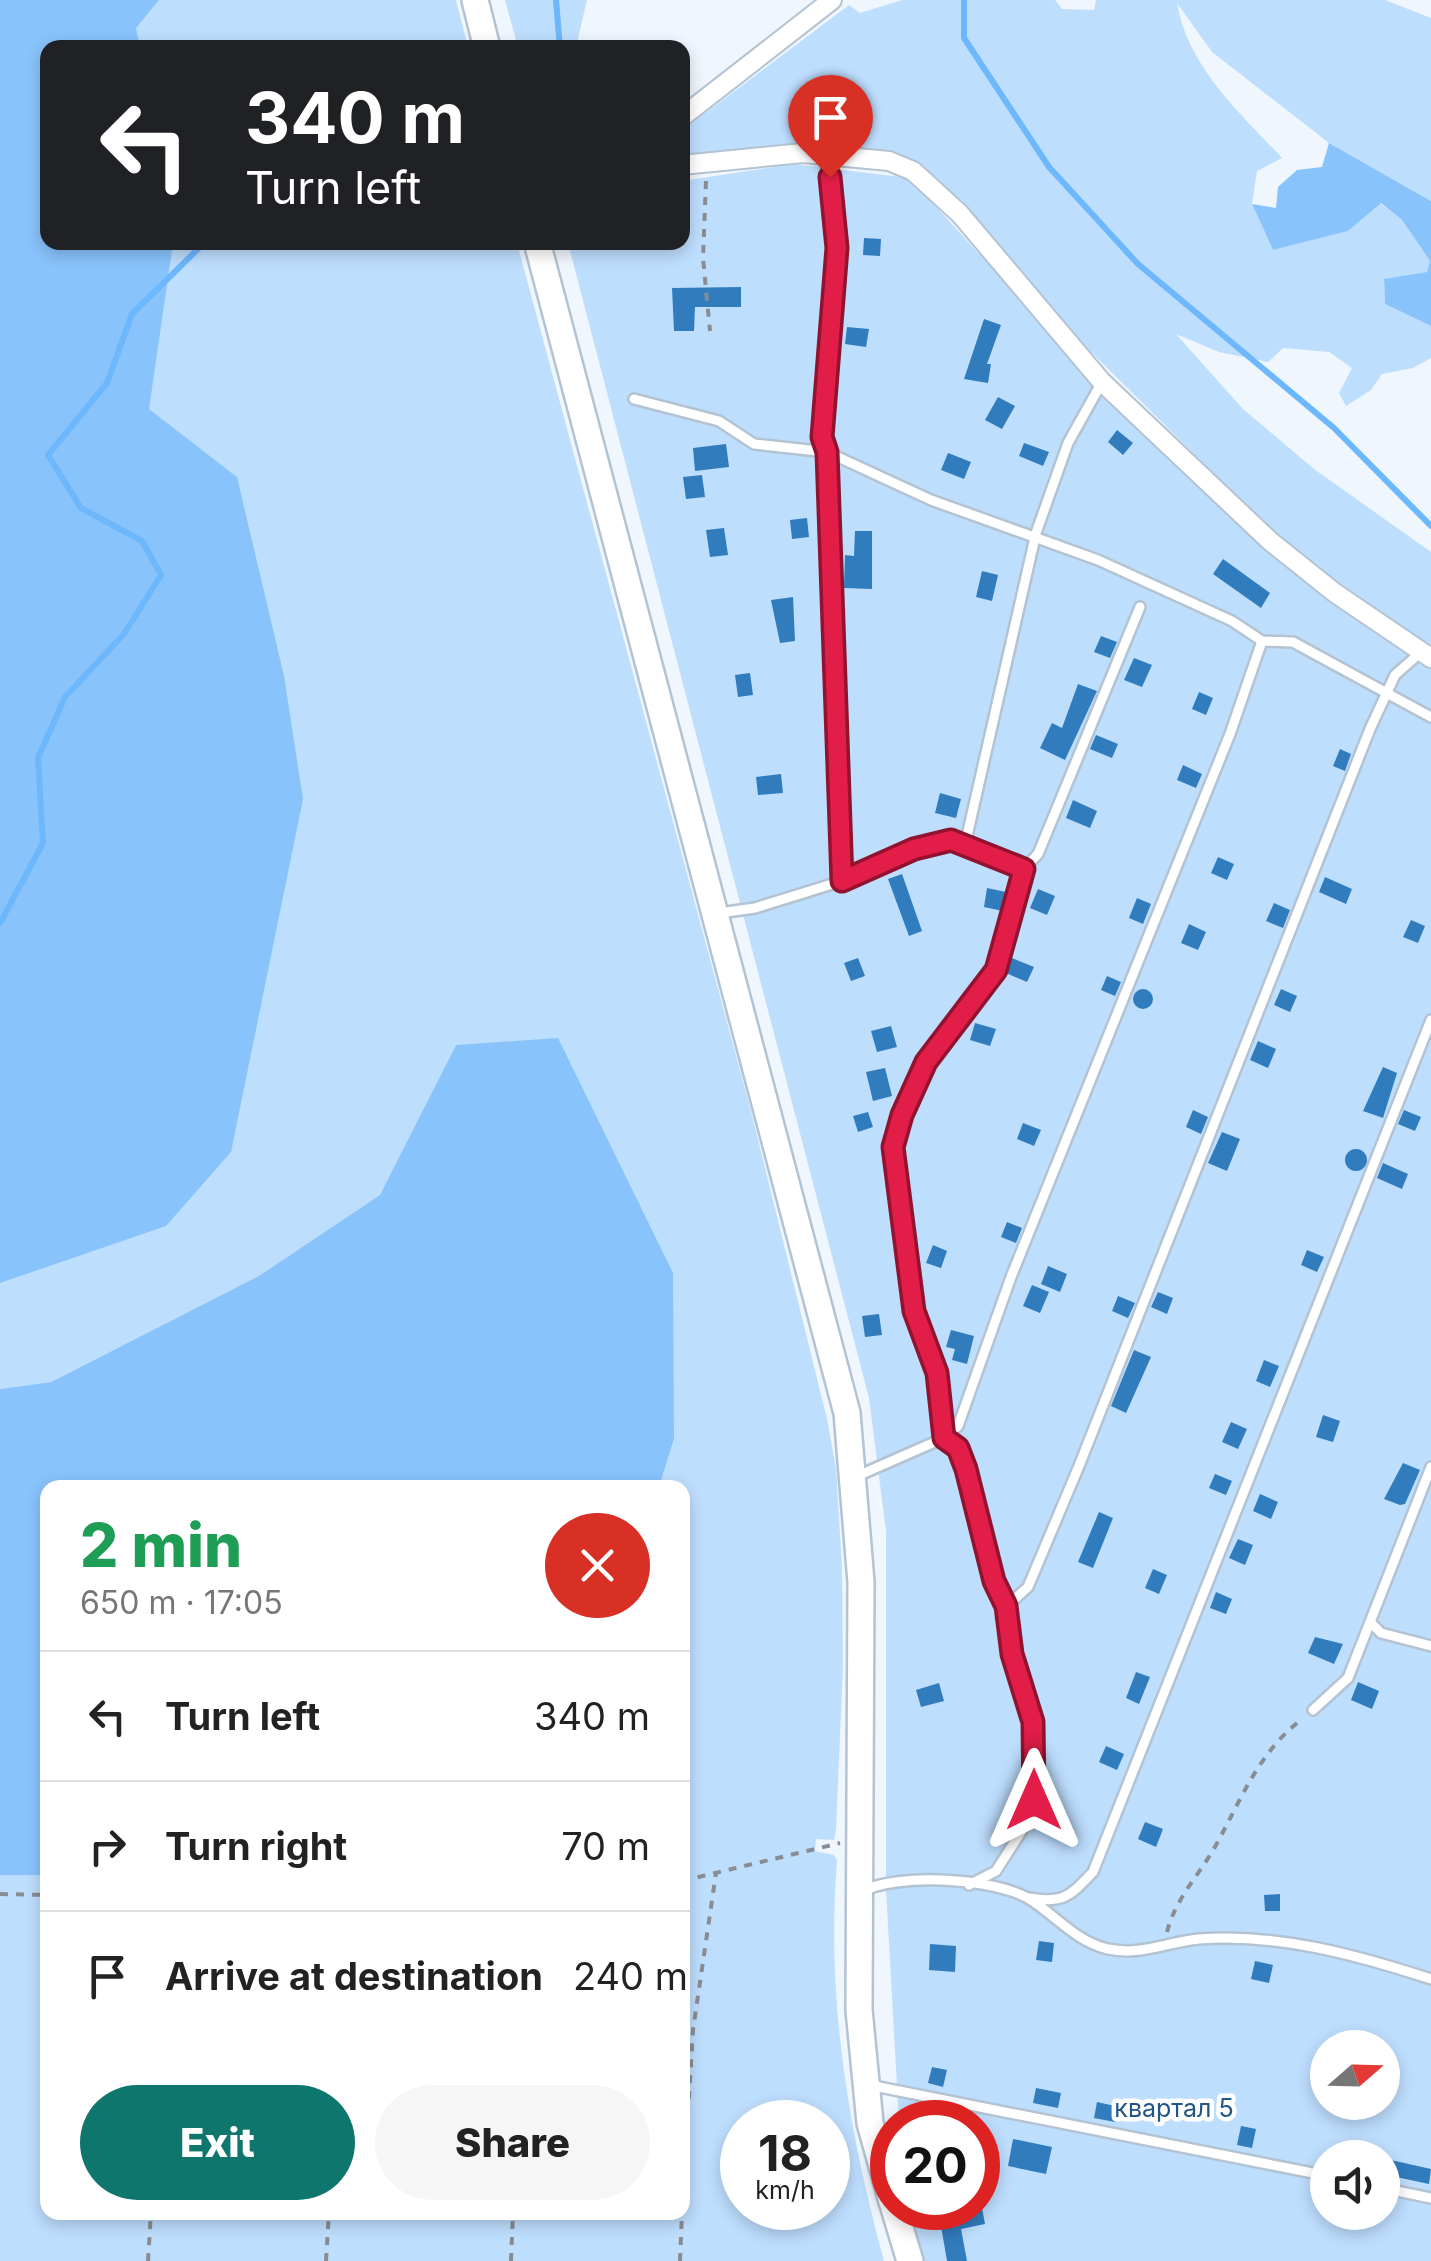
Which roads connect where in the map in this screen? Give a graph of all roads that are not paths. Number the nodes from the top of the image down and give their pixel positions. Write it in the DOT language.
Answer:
graph roads {
  1 [pos="474,0"];
  2 [pos="832,0"];
  3 [pos="485,40"];
  4 [pos="690,111"];
  5 [pos="822,154"];
  6 [pos="690,164"];
  7 [pos="539,250"];
  8 [pos="1102,382"];
  9 [pos="634,399"];
  10 [pos="827,452"];
  11 [pos="1035,537"];
  12 [pos="1140,607"];
  13 [pos="1262,641"];
  14 [pos="1426,655"];
  15 [pos="1386,693"];
  16 [pos="1431,718"];
  17 [pos="951,840"];
  18 [pos="1024,869"];
  19 [pos="842,881"];
  20 [pos="715,914"];
  21 [pos="1431,1020"];
  22 [pos="944,1438"];
  23 [pos="1431,1467"];
  24 [pos="855,1477"];
  25 [pos="1006,1606"];
  26 [pos="1372,1624"];
  27 [pos="1431,1646"];
  28 [pos="1313,1710"];
  29 [pos="969,1886"];
  30 [pos="857,1894"];
  31 [pos="1029,1898"];
  32 [pos="1431,1979"];
  33 [pos="866,2085"];
  34 [pos="870,2123"];
  35 [pos="1310,2172"];
  36 [pos="1400,2192"];
  37 [pos="1431,2198"];
  38 [pos="901,2230"];
  39 [pos="910,2261"];
  1 -- 3 [label="street"];
  2 -- 4 [label="street"];
  5 -- 6 [label="street"];
  5 -- 8 [label="street"];
  5 -- 10 [label="lane"];
  7 -- 20 [label="street"];
  8 -- 11 [label="lane"];
  8 -- 14 [label="street"];
  9 -- 10 [label="lane"];
  10 -- 11 [label="lane"];
  10 -- 19 [label="lane"];
  11 -- 13 [label="lane"];
  11 -- 17 [label="lane"];
  12 -- 18 [label="lane"];
  13 -- 15 [label="lane"];
  13 -- 22 [label="lane"];
  14 -- 15 [label="lane"];
  15 -- 16 [label="lane"];
  15 -- 25 [label="lane"];
  17 -- 18 [label="lane"];
  17 -- 19 [label="lane"];
  18 -- 22 [label="lane"];
  19 -- 20 [label="lane"];
  20 -- 24 [label="street"];
  21 -- 31 [label="lane"];
  22 -- 24 [label="lane"];
  22 -- 25 [label="lane"];
  23 -- 26 [label="lane"];
  24 -- 30 [label="street"];
  25 -- 29 [label="lane"];
  26 -- 27 [label="lane"];
  26 -- 28 [label="lane"];
  29 -- 30 [label="lane"];
  29 -- 31 [label="lane"];
  30 -- 33 [label="street"];
  31 -- 32 [label="lane"];
  33 -- 34 [label="street"];
  33 -- 35 [label="lane"];
  36 -- 37 [label="lane"];
  38 -- 39 [label="street"];
}
